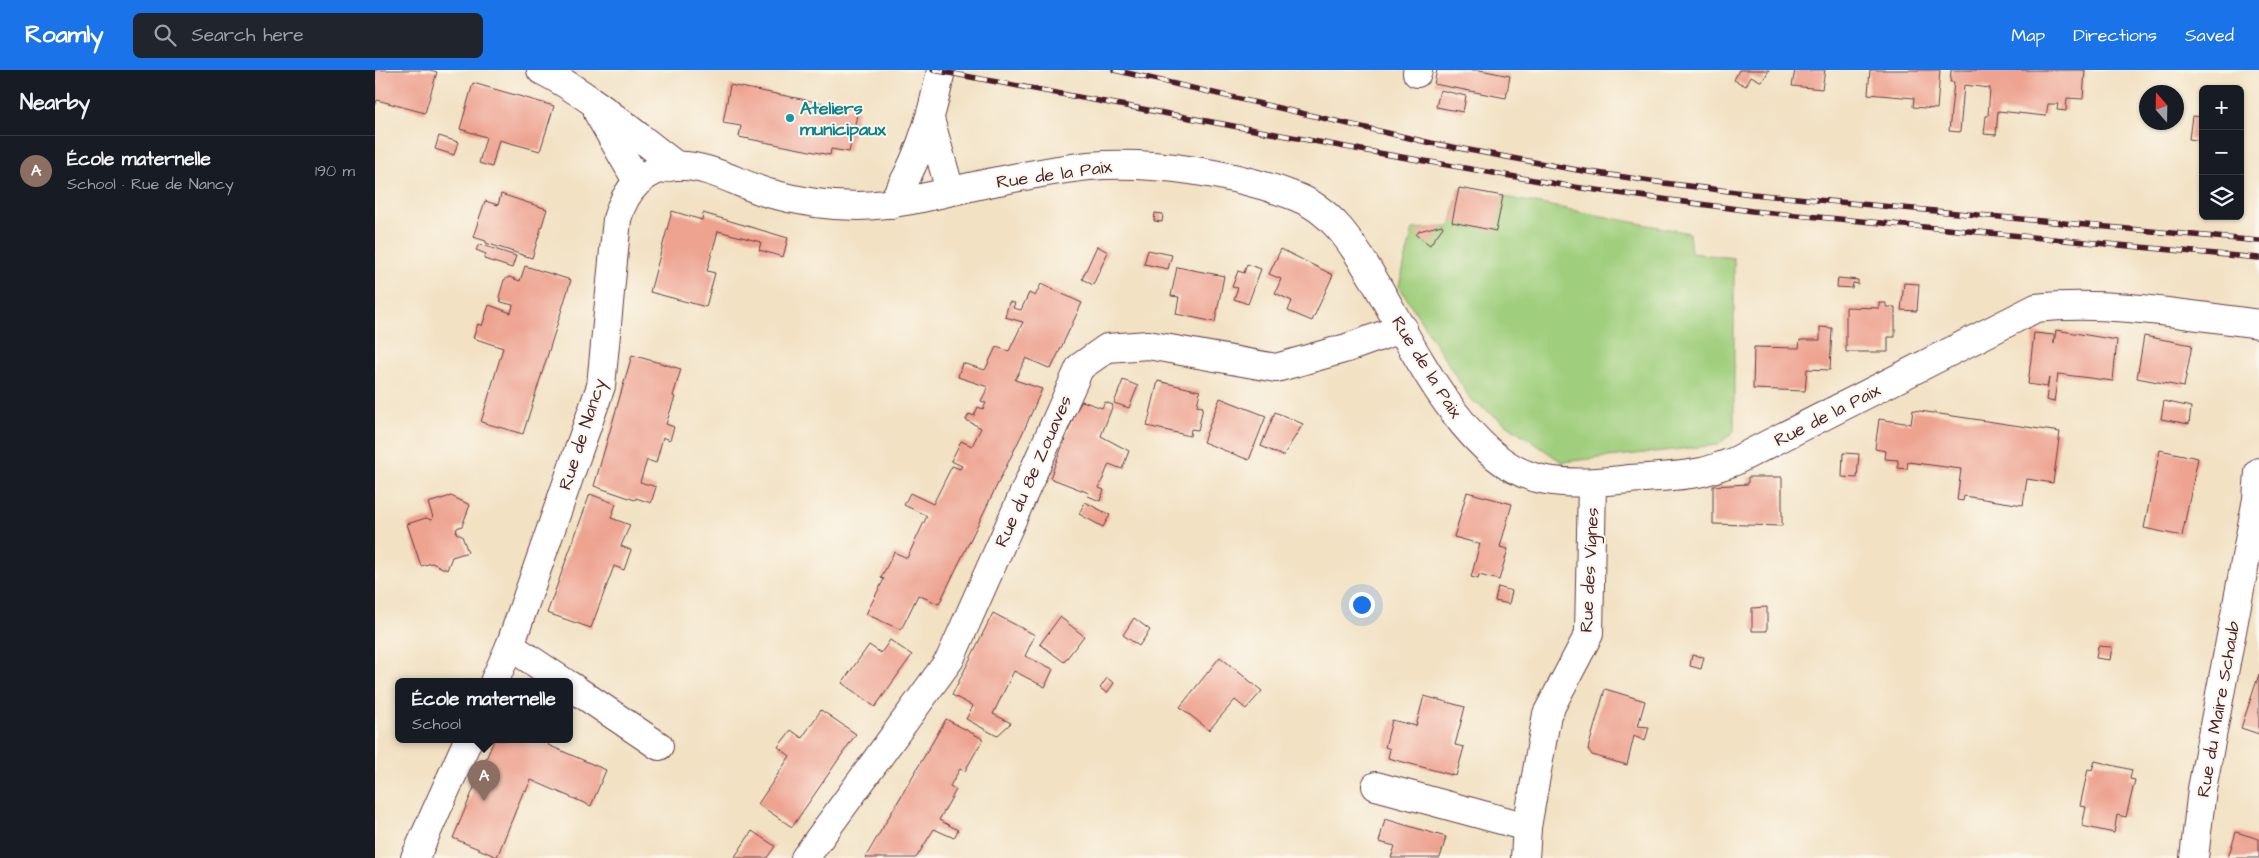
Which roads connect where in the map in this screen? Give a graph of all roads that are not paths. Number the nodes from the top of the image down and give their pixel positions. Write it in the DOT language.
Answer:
graph roads {
  1 [pos="541,70"];
  2 [pos="941,70"];
  3 [pos="592,101"];
  4 [pos="930,119"];
  5 [pos="677,166"];
  6 [pos="637,181"];
  7 [pos="950,191"];
  8 [pos="891,204"];
  9 [pos="2259,324"];
  10 [pos="1403,328"];
  11 [pos="2259,472"];
  12 [pos="1592,483"];
  13 [pos="510,646"];
  14 [pos="496,678"];
  15 [pos="558,678"];
  16 [pos="573,688"];
  17 [pos="467,743"];
  18 [pos="659,746"];
  19 [pos="1376,786"];
  20 [pos="1527,827"];
  21 [pos="415,858"];
  22 [pos="805,858"];
  23 [pos="1525,858"];
  24 [pos="2194,858"];
  1 -- 3 [label="street"];
  2 -- 4 [label="street"];
  3 -- 5 [label="street"];
  3 -- 6 [label="street"];
  4 -- 7 [label="street"];
  4 -- 8 [label="street"];
  5 -- 6 [label="street, Rue de la Paix"];
  5 -- 8 [label="street, Rue de la Paix"];
  6 -- 13 [label="street, Rue de Nancy"];
  7 -- 8 [label="street, Rue de la Paix"];
  7 -- 10 [label="street, Rue de la Paix"];
  9 -- 12 [label="street, Rue de la Paix"];
  10 -- 12 [label="street, Rue de la Paix"];
  10 -- 22 [label="street, Rue du 8e Zouaves"];
  11 -- 24 [label="street, Rue du Maire Schaub"];
  12 -- 20 [label="street, Rue des Vignes"];
  13 -- 14 [label="street, Rue de Nancy"];
  13 -- 15 [label="street"];
  16 -- 18 [label="street"];
  17 -- 21 [label="street"];
  19 -- 20 [label="street"];
  20 -- 23 [label="street, Rue des Vignes"];
}
